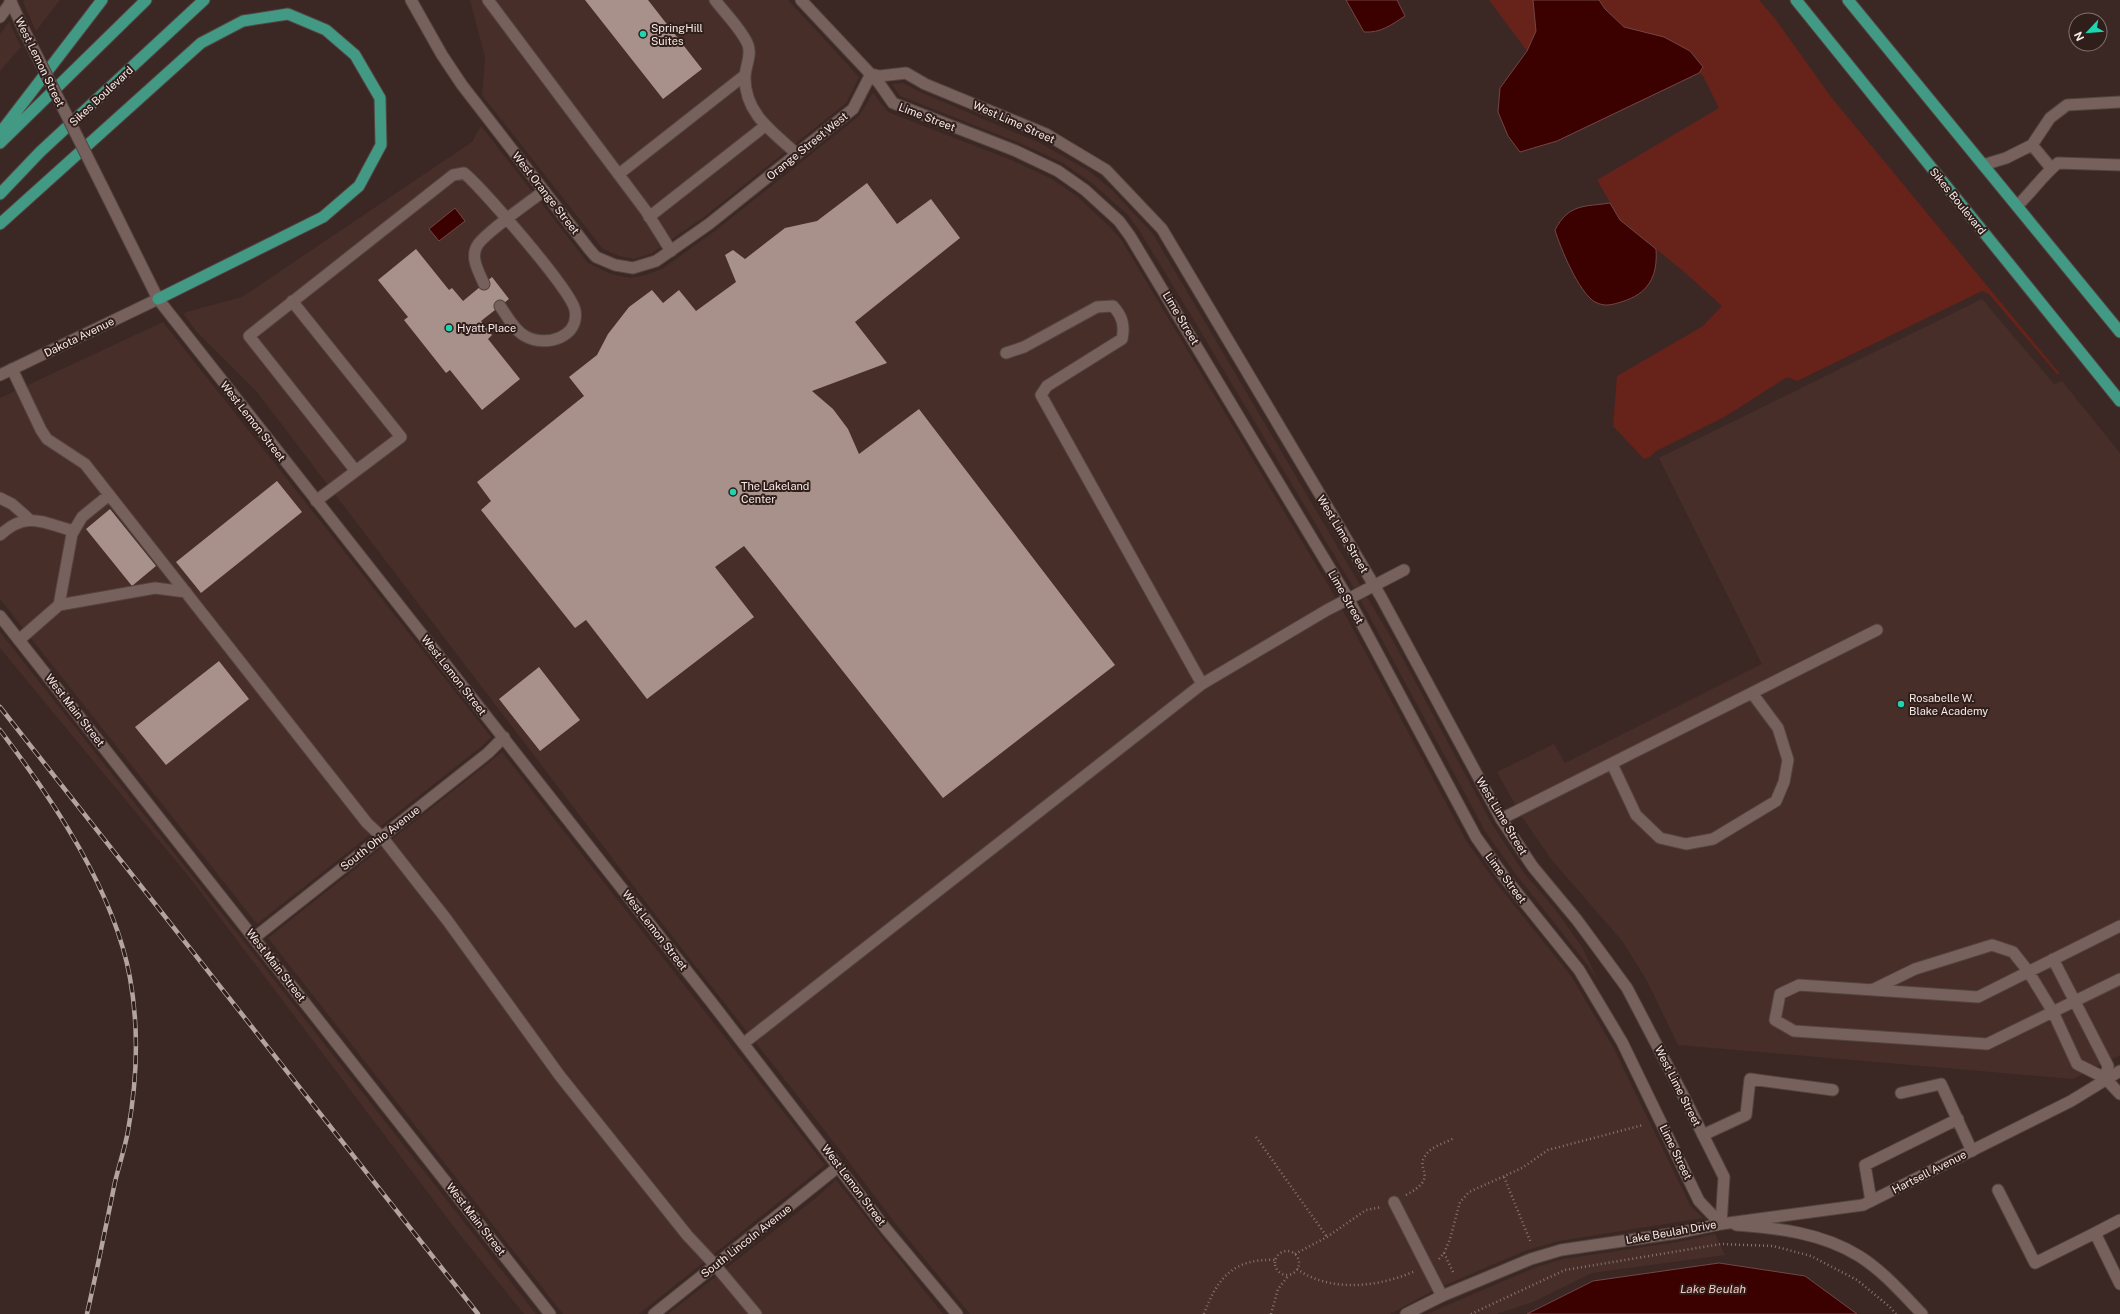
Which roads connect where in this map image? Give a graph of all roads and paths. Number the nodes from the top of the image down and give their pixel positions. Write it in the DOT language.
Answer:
graph roads {
  1 [pos="102,0"];
  2 [pos="146,0"];
  3 [pos="204,0"];
  4 [pos="411,0"];
  5 [pos="488,0"];
  6 [pos="715,0"];
  7 [pos="801,0"];
  8 [pos="1796,0"];
  9 [pos="1848,0"];
  10 [pos="10,1"];
  11 [pos="0,17"];
  12 [pos="871,74"];
  13 [pos="745,75"];
  14 [pos="2120,102"];
  15 [pos="765,126"];
  16 [pos="0,133"];
  17 [pos="0,143"];
  18 [pos="2032,145"];
  19 [pos="797,154"];
  20 [pos="1983,165"];
  21 [pos="2120,165"];
  22 [pos="2051,168"];
  23 [pos="618,174"];
  24 [pos="544,191"];
  25 [pos="0,194"];
  26 [pos="2017,206"];
  27 [pos="730,208"];
  28 [pos="649,217"];
  29 [pos="506,220"];
  30 [pos="0,224"];
  31 [pos="671,251"];
  32 [pos="484,284"];
  33 [pos="158,299"];
  34 [pos="292,301"];
  35 [pos="500,306"];
  36 [pos="2120,332"];
  37 [pos="1006,353"];
  38 [pos="12,369"];
  39 [pos="0,375"];
  40 [pos="2120,402"];
  41 [pos="355,470"];
  42 [pos="109,495"];
  43 [pos="0,498"];
  44 [pos="316,501"];
  45 [pos="29,519"];
  46 [pos="74,531"];
  47 [pos="0,535"];
  48 [pos="1404,570"];
  49 [pos="1374,586"];
  50 [pos="186,592"];
  51 [pos="1349,600"];
  52 [pos="59,606"];
  53 [pos="0,616"];
  54 [pos="1877,630"];
  55 [pos="19,640"];
  56 [pos="1202,684"];
  57 [pos="1752,693"];
  58 [pos="504,737"];
  59 [pos="1612,764"];
  60 [pos="1501,819"];
  61 [pos="382,837"];
  62 [pos="2120,926"];
  63 [pos="254,938"];
  64 [pos="2053,959"];
  65 [pos="2028,971"];
  66 [pos="2120,979"];
  67 [pos="1871,990"];
  68 [pos="2075,1001"];
  69 [pos="2053,1012"];
  70 [pos="744,1043"];
  71 [pos="2120,1071"];
  72 [pos="2105,1078"];
  73 [pos="1833,1090"];
  74 [pos="1901,1093"];
  75 [pos="2120,1094"];
  76 [pos="1958,1120"];
  77 [pos="1643,1125"];
  78 [pos="1703,1135"];
  79 [pos="1256,1137"];
  80 [pos="1972,1150"];
  81 [pos="838,1167"];
  82 [pos="1504,1177"];
  83 [pos="1998,1190"];
  84 [pos="1871,1201"];
  85 [pos="1394,1202"];
  86 [pos="2120,1220"];
  87 [pos="1721,1224"];
  88 [pos="2095,1233"];
  89 [pos="1326,1237"];
  90 [pos="1531,1243"];
  91 [pos="1444,1253"];
  92 [pos="1274,1260"];
  93 [pos="715,1265"];
  94 [pos="1426,1266"];
  95 [pos="1297,1269"];
  96 [pos="1454,1274"];
  97 [pos="1288,1276"];
  98 [pos="2120,1284"];
  99 [pos="1442,1296"];
  100 [pos="550,1314"];
  101 [pos="654,1314"];
  102 [pos="756,1314"];
  103 [pos="957,1314"];
  104 [pos="1204,1314"];
  105 [pos="1271,1314"];
  106 [pos="1406,1314"];
  107 [pos="1471,1314"];
  108 [pos="1896,1314"];
  109 [pos="1922,1314"];
  1 -- 16 [label="main road"];
  2 -- 17 [label="main road"];
  3 -- 25 [label="main road, Sikes Boulevard"];
  4 -- 24 [label="street, West Orange Street"];
  5 -- 23 [label="street"];
  6 -- 13 [label="street"];
  7 -- 12 [label="street"];
  8 -- 40 [label="main road, Sikes Boulevard"];
  9 -- 20 [label="main road"];
  10 -- 11 [label="street"];
  10 -- 33 [label="street, West Lemon Street, bridge"];
  12 -- 19 [label="street, Orange Street West"];
  12 -- 49 [label="street, West Lime Street"];
  12 -- 51 [label="street, Lime Street"];
  13 -- 15 [label="street"];
  13 -- 23 [label="street"];
  14 -- 18 [label="street"];
  15 -- 19 [label="street"];
  15 -- 28 [label="street"];
  18 -- 20 [label="street"];
  18 -- 22 [label="street"];
  19 -- 27 [label="street, Orange Street West"];
  20 -- 26 [label="main road"];
  21 -- 22 [label="street"];
  22 -- 26 [label="street"];
  23 -- 28 [label="street"];
  24 -- 29 [label="street"];
  24 -- 31 [label="street, West Orange Street"];
  26 -- 36 [label="main road"];
  27 -- 31 [label="street, West Orange Street"];
  28 -- 31 [label="street"];
  29 -- 32 [label="street"];
  29 -- 34 [label="street"];
  29 -- 35 [label="street"];
  30 -- 33 [label="main road"];
  33 -- 38 [label="street, Dakota Avenue"];
  33 -- 44 [label="street, West Lemon Street"];
  34 -- 41 [label="street"];
  34 -- 41 [label="street"];
  37 -- 56 [label="street"];
  38 -- 39 [label="street, Dakota Avenue"];
  38 -- 42 [label="street"];
  41 -- 44 [label="street"];
  42 -- 46 [label="street"];
  42 -- 50 [label="street"];
  43 -- 45 [label="street"];
  44 -- 58 [label="street, West Lemon Street"];
  45 -- 46 [label="street"];
  45 -- 47 [label="street"];
  46 -- 52 [label="street"];
  48 -- 49 [label="street"];
  49 -- 51 [label="street"];
  49 -- 60 [label="street, West Lime Street"];
  50 -- 52 [label="street"];
  50 -- 61 [label="street"];
  51 -- 56 [label="street"];
  51 -- 87 [label="street, Lime Street"];
  52 -- 55 [label="street"];
  53 -- 55 [label="street, West Main Street"];
  54 -- 57 [label="street"];
  55 -- 63 [label="street, West Main Street"];
  56 -- 70 [label="street"];
  57 -- 59 [label="street"];
  57 -- 59 [label="street"];
  58 -- 61 [label="street, South Ohio Avenue"];
  58 -- 70 [label="street, West Lemon Street"];
  59 -- 60 [label="street"];
  60 -- 78 [label="street, West Lime Street"];
  61 -- 63 [label="street, South Ohio Avenue"];
  61 -- 93 [label="street"];
  62 -- 64 [label="street"];
  63 -- 100 [label="street, West Main Street"];
  64 -- 65 [label="street"];
  64 -- 68 [label="street"];
  65 -- 67 [label="street"];
  65 -- 67 [label="street"];
  65 -- 69 [label="street"];
  66 -- 68 [label="street"];
  67 -- 69 [label="street"];
  68 -- 69 [label="street"];
  68 -- 72 [label="street"];
  69 -- 72 [label="street"];
  70 -- 81 [label="street, West Lemon Street"];
  71 -- 72 [label="street, Hartsell Avenue"];
  72 -- 75 [label="street"];
  72 -- 80 [label="street, Hartsell Avenue"];
  73 -- 78 [label="street"];
  74 -- 76 [label="street"];
  76 -- 80 [label="street"];
  76 -- 84 [label="street"];
  77 -- 82 [label="path"];
  78 -- 87 [label="street, West Lime Street"];
  79 -- 89 [label="path"];
  80 -- 84 [label="street, Hartsell Avenue"];
  81 -- 93 [label="street, South Lincoln Avenue"];
  81 -- 103 [label="street, West Lemon Street"];
  82 -- 90 [label="path"];
  82 -- 91 [label="path"];
  83 -- 88 [label="street"];
  84 -- 87 [label="street, Hartsell Avenue"];
  85 -- 94 [label="street"];
  86 -- 88 [label="street"];
  87 -- 99 [label="street, Lake Beulah Drive"];
  87 -- 109 [label="street, Lake Beulah Drive"];
  88 -- 98 [label="street"];
  91 -- 94 [label="path"];
  91 -- 96 [label="path"];
  92 -- 95 [label="path"];
  92 -- 97 [label="path"];
  92 -- 104 [label="path"];
  93 -- 101 [label="street, South Lincoln Avenue"];
  93 -- 102 [label="street"];
  94 -- 95 [label="path"];
  94 -- 99 [label="street"];
  95 -- 97 [label="path"];
  97 -- 105 [label="path"];
  99 -- 106 [label="street, Lake Beulah Drive"];
  107 -- 108 [label="path"];
}
